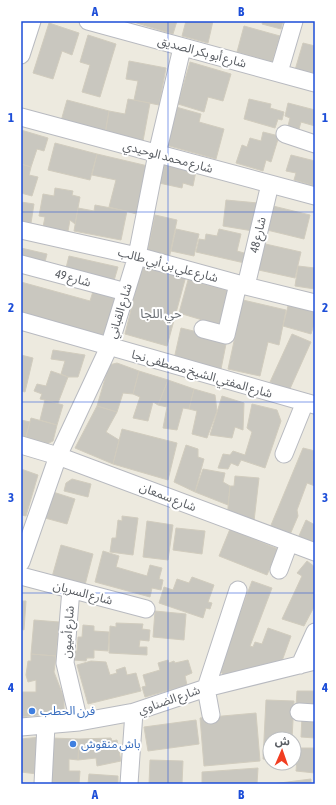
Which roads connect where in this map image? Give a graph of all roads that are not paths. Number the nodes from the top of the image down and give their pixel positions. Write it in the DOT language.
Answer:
graph roads {
  1 [pos="32,21"];
  2 [pos="88,21"];
  3 [pos="294,21"];
  4 [pos="182,48"];
  5 [pos="21,55"];
  6 [pos="280,72"];
  7 [pos="315,83"];
  8 [pos="21,118"];
  9 [pos="285,134"];
  10 [pos="315,144"];
  11 [pos="157,154"];
  12 [pos="270,184"];
  13 [pos="315,196"];
  14 [pos="21,230"];
  15 [pos="137,256"];
  16 [pos="21,264"];
  17 [pos="242,285"];
  18 [pos="126,292"];
  19 [pos="315,303"];
  20 [pos="21,321"];
  21 [pos="203,329"];
  22 [pos="109,347"];
  23 [pos="310,404"];
  24 [pos="21,445"];
  25 [pos="284,454"];
  26 [pos="58,456"];
  27 [pos="290,543"];
  28 [pos="315,552"];
  29 [pos="21,562"];
  30 [pos="279,570"];
  31 [pos="21,576"];
  32 [pos="71,589"];
  33 [pos="238,590"];
  34 [pos="146,609"];
  35 [pos="315,632"];
  36 [pos="307,663"];
  37 [pos="206,688"];
  38 [pos="134,712"];
  39 [pos="211,715"];
  40 [pos="79,722"];
  41 [pos="46,725"];
  42 [pos="21,727"];
  43 [pos="43,784"];
  44 [pos="129,784"];
  1 -- 5 [label="street"];
  2 -- 4 [label="street, شارع أبو بكر الصديق"];
  3 -- 6 [label="street"];
  4 -- 6 [label="street, شارع أبو بكر الصديق"];
  4 -- 11 [label="street, شارع القباني"];
  6 -- 7 [label="street, شارع أبو بكر الصديق"];
  8 -- 11 [label="street, شارع محمد الوحيدي"];
  9 -- 10 [label="street"];
  11 -- 12 [label="street, شارع محمد الوحيدي"];
  11 -- 15 [label="street, شارع القباني"];
  12 -- 13 [label="street, شارع محمد الوحيدي"];
  12 -- 17 [label="street, شارع 48"];
  14 -- 15 [label="street, شارع علي بن أبي طالب"];
  15 -- 17 [label="street, شارع علي بن أبي طالب"];
  15 -- 18 [label="street, شارع القباني"];
  16 -- 18 [label="street, شارع 49"];
  17 -- 19 [label="street, شارع علي بن أبي طالب"];
  17 -- 21 [label="street, شارع 48"];
  18 -- 22 [label="street, شارع القباني"];
  20 -- 22 [label="street, شارع المفتي الشيخ مصطفى نجا"];
  22 -- 23 [label="street, شارع المفتي الشيخ مصطفى نجا"];
  22 -- 26 [label="street, شارع القباني"];
  23 -- 25 [label="street"];
  24 -- 26 [label="street, شارع سمعان"];
  26 -- 27 [label="street, شارع سمعان"];
  26 -- 29 [label="street, شارع القباني"];
  27 -- 28 [label="street, شارع سمعان"];
  27 -- 30 [label="street"];
  31 -- 32 [label="street, شارع السريان"];
  32 -- 34 [label="street, شارع السريان"];
  32 -- 40 [label="street, شارع أميون"];
  33 -- 37 [label="street"];
  35 -- 36 [label="street"];
  36 -- 37 [label="street, شارع الضناوي"];
  37 -- 38 [label="street, شارع الضناوي"];
  37 -- 39 [label="street"];
  38 -- 40 [label="street, شارع الضناوي"];
  38 -- 44 [label="street"];
  40 -- 41 [label="street, شارع الضناوي"];
  41 -- 42 [label="street, شارع الضناوي"];
  41 -- 43 [label="street"];
}
